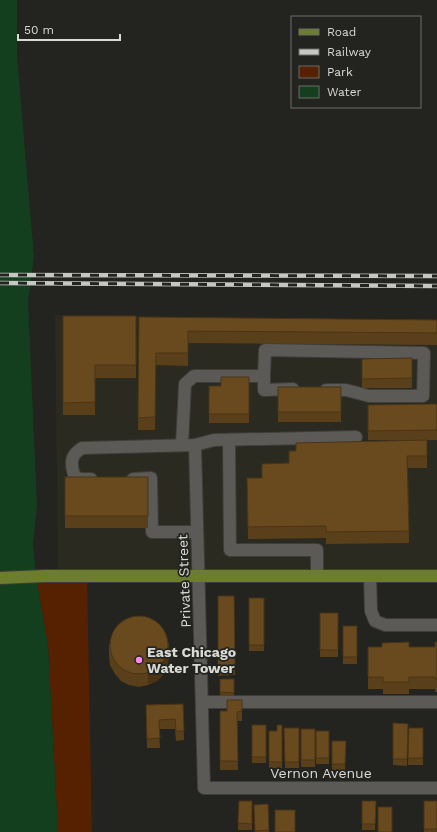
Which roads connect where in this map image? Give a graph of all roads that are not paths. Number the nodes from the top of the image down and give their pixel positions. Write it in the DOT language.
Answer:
graph roads {
  1 [pos="264,376"];
  2 [pos="356,437"];
  3 [pos="229,440"];
  4 [pos="182,445"];
  5 [pos="195,445"];
  6 [pos="103,479"];
  7 [pos="119,479"];
  8 [pos="197,532"];
  9 [pos="199,576"];
  10 [pos="317,576"];
  11 [pos="370,576"];
  12 [pos="437,576"];
  13 [pos="0,578"];
  14 [pos="437,625"];
  15 [pos="202,702"];
  16 [pos="437,702"];
  17 [pos="204,788"];
  18 [pos="437,788"];
  1 -- 1 [label="street"];
  1 -- 4 [label="street"];
  2 -- 3 [label="street"];
  3 -- 5 [label="street"];
  3 -- 10 [label="street"];
  4 -- 5 [label="street"];
  4 -- 6 [label="street"];
  5 -- 8 [label="street, Private Street"];
  7 -- 8 [label="street"];
  8 -- 9 [label="street, Private Street"];
  9 -- 10 [label="main road"];
  9 -- 13 [label="main road"];
  9 -- 15 [label="street, Private Street"];
  10 -- 11 [label="main road"];
  11 -- 12 [label="main road"];
  11 -- 14 [label="street"];
  15 -- 16 [label="street"];
  15 -- 17 [label="street, Private Street"];
  17 -- 18 [label="street, Vernon Avenue"];
}
